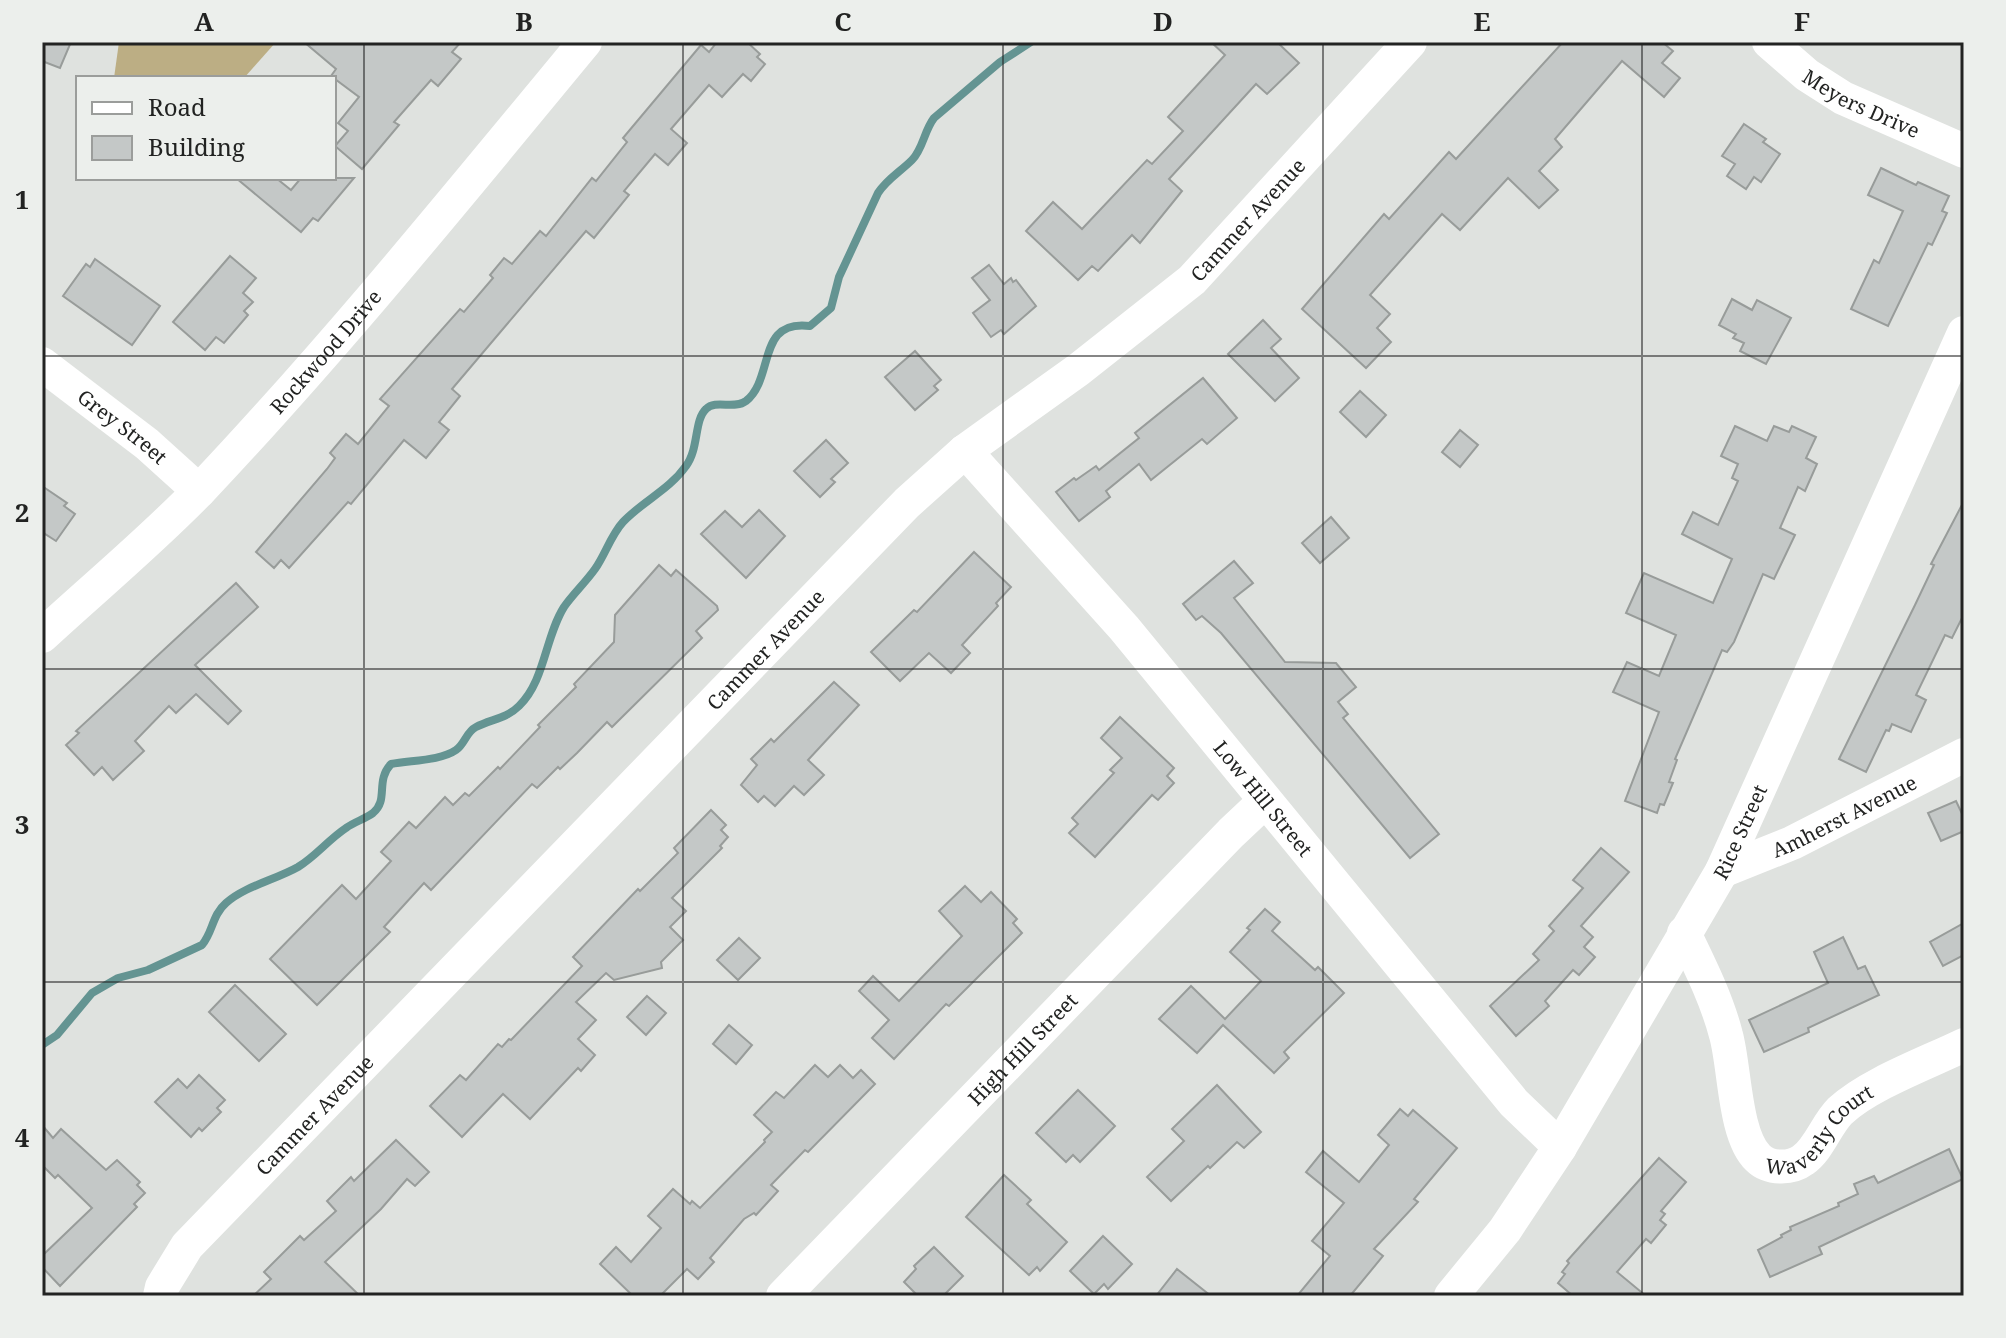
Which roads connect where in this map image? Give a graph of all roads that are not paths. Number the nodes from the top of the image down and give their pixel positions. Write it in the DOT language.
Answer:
graph roads {
  1 [pos="585,42"];
  2 [pos="1410,42"];
  3 [pos="1769,42"];
  4 [pos="1964,151"];
  5 [pos="1964,333"];
  6 [pos="42,364"];
  7 [pos="965,451"];
  8 [pos="199,491"];
  9 [pos="42,636"];
  10 [pos="1964,755"];
  11 [pos="1264,802"];
  12 [pos="1722,871"];
  13 [pos="1684,933"];
  14 [pos="1964,1045"];
  15 [pos="1560,1147"];
  16 [pos="160,1296"];
  17 [pos="783,1296"];
  18 [pos="1451,1296"];
  1 -- 8 [label="street, Rockwood Drive"];
  2 -- 7 [label="street, Cammer Avenue"];
  3 -- 4 [label="street, Meyers Drive"];
  5 -- 12 [label="street, Rice Street"];
  6 -- 8 [label="street, Grey Street"];
  7 -- 11 [label="street, Low Hill Street"];
  7 -- 16 [label="street, Cammer Avenue"];
  8 -- 9 [label="street, Rockwood Drive"];
  10 -- 12 [label="street, Amherst Avenue"];
  11 -- 15 [label="street, Low Hill Street"];
  11 -- 17 [label="street, High Hill Street"];
  12 -- 13 [label="street, Rice Street"];
  13 -- 14 [label="street, Waverly Court"];
  13 -- 15 [label="street, Rice Street"];
  15 -- 18 [label="street, Rice Street"];
}
